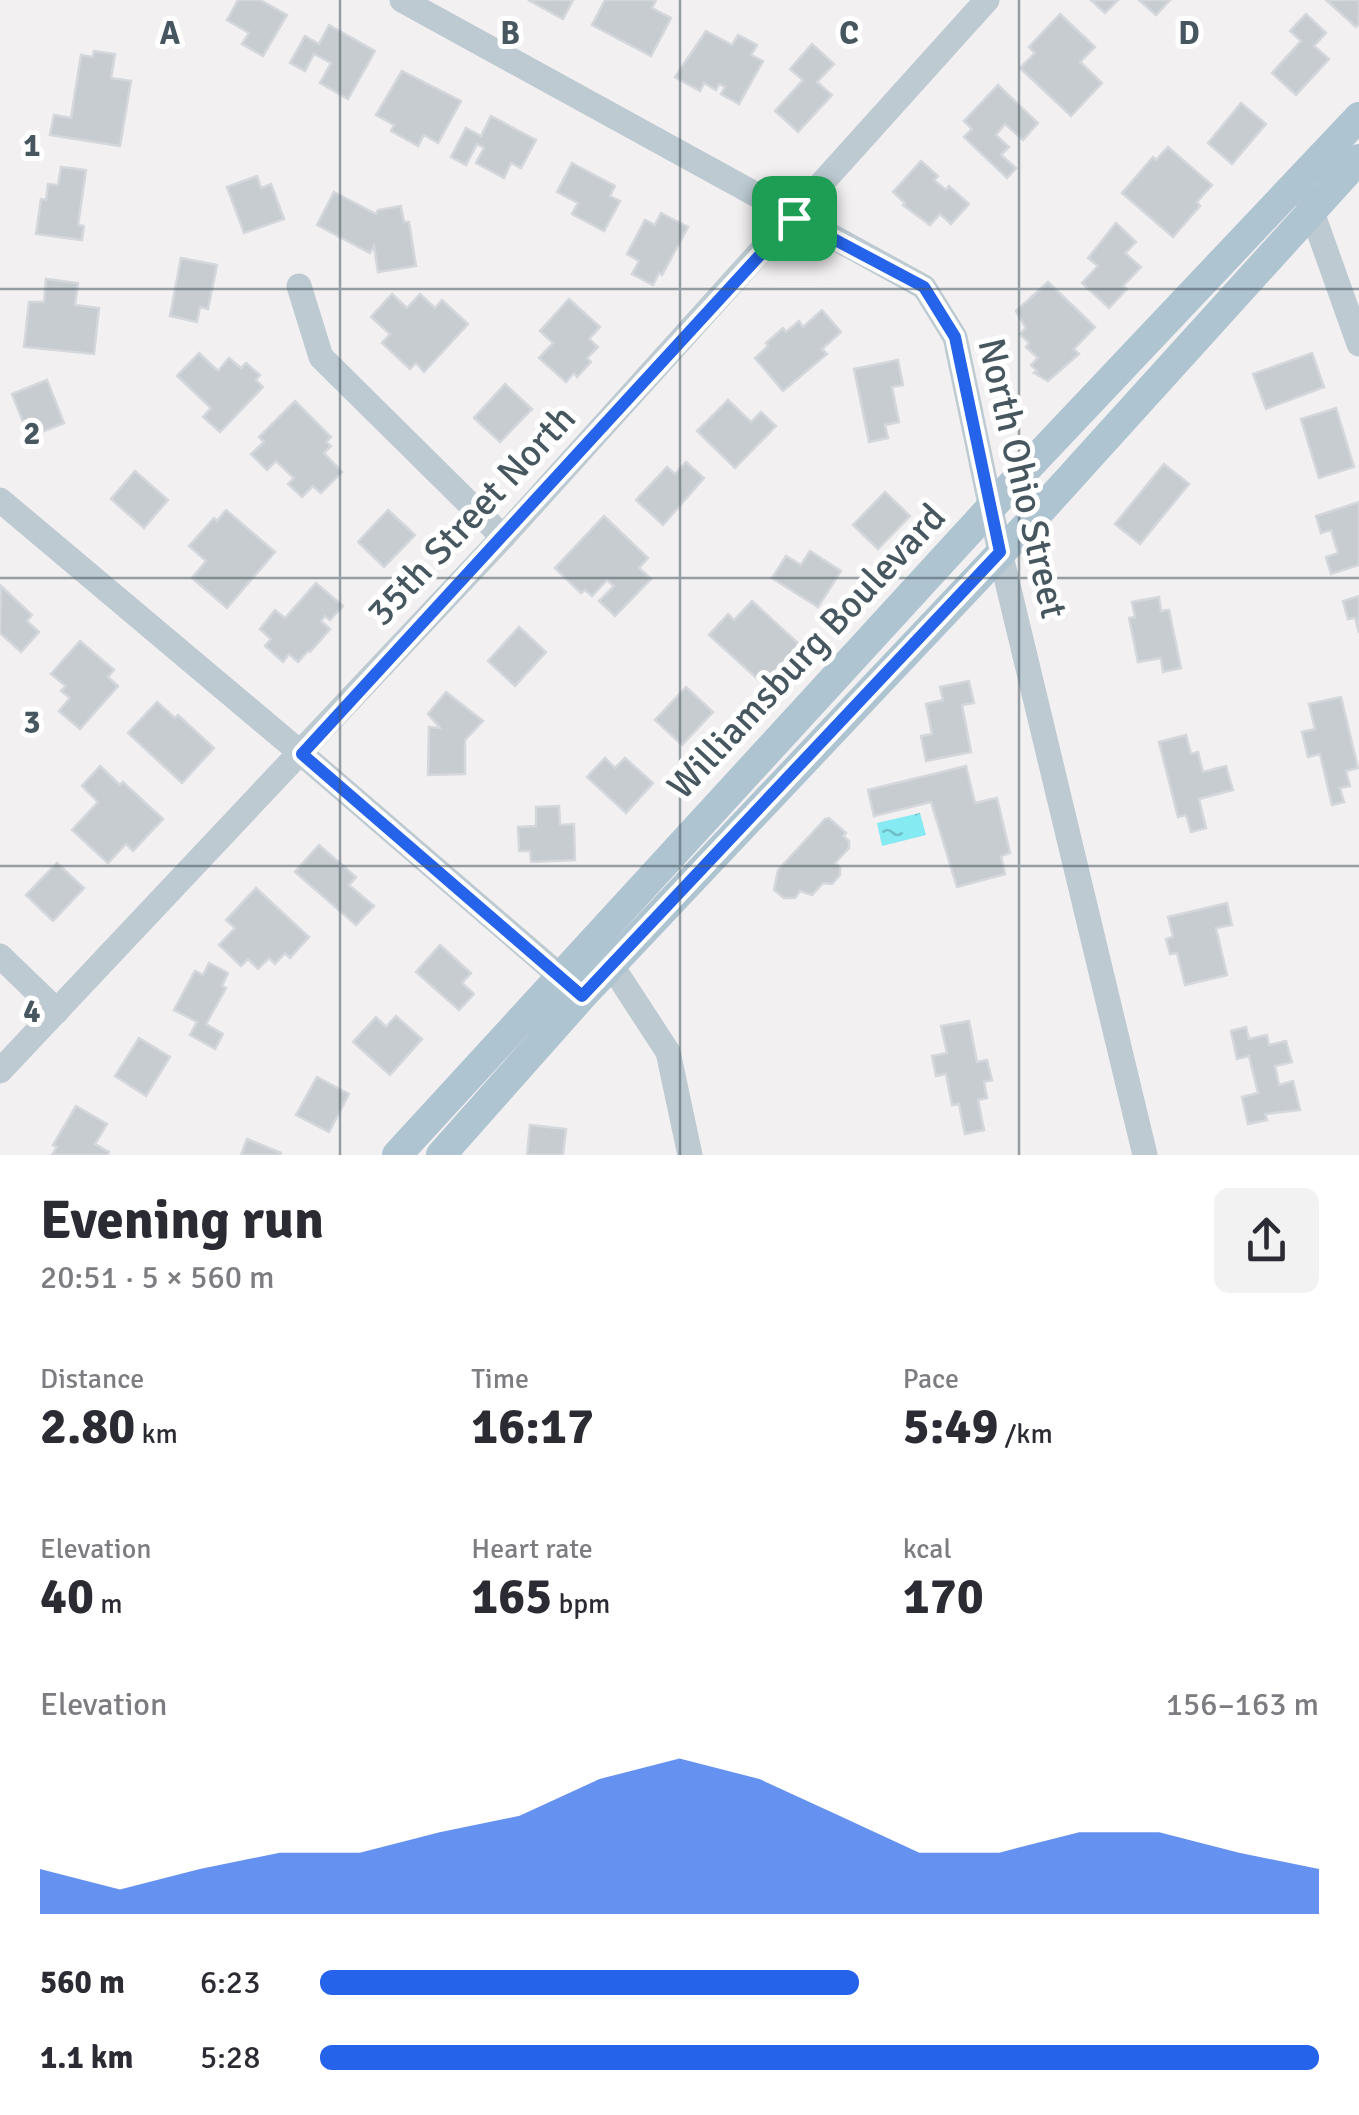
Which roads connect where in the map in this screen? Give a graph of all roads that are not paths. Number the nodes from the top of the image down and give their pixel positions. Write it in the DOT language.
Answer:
graph roads {
  1 [pos="402,0"];
  2 [pos="987,0"];
  3 [pos="1359,116"];
  4 [pos="1359,159"];
  5 [pos="1306,196"];
  6 [pos="794,218"];
  7 [pos="299,286"];
  8 [pos="1359,344"];
  9 [pos="991,509"];
  10 [pos="5,515"];
  11 [pos="503,537"];
  12 [pos="1000,552"];
  13 [pos="302,754"];
  14 [pos="0,956"];
  15 [pos="601,956"];
  16 [pos="571,987"];
  17 [pos="56,1010"];
  18 [pos="2,1064"];
  19 [pos="422,1150"];
  20 [pos="690,1155"];
  21 [pos="1145,1155"];
  1 -- 6 [label="street, North Ohio Street"];
  2 -- 6 [label="street, 35th Street North"];
  3 -- 5 [label="main road, Williamsburg Boulevard"];
  4 -- 5 [label="main road, Williamsburg Boulevard"];
  5 -- 8 [label="street"];
  5 -- 9 [label="main road, Williamsburg Boulevard"];
  5 -- 12 [label="main road, Williamsburg Boulevard"];
  6 -- 9 [label="street, North Ohio Street"];
  6 -- 11 [label="street, 35th Street North"];
  7 -- 11 [label="street"];
  9 -- 12 [label="street, North Ohio Street"];
  9 -- 15 [label="main road, Williamsburg Boulevard"];
  10 -- 13 [label="street"];
  11 -- 13 [label="street, 35th Street North"];
  12 -- 15 [label="main road, Williamsburg Boulevard"];
  12 -- 21 [label="street, North Ohio Street"];
  13 -- 16 [label="street"];
  13 -- 17 [label="street, 35th Street North"];
  14 -- 17 [label="street"];
  15 -- 16 [label="main road, Williamsburg Boulevard"];
  15 -- 20 [label="street"];
  16 -- 19 [label="main road, Williamsburg Boulevard"];
  17 -- 18 [label="street, 35th Street North"];
}
